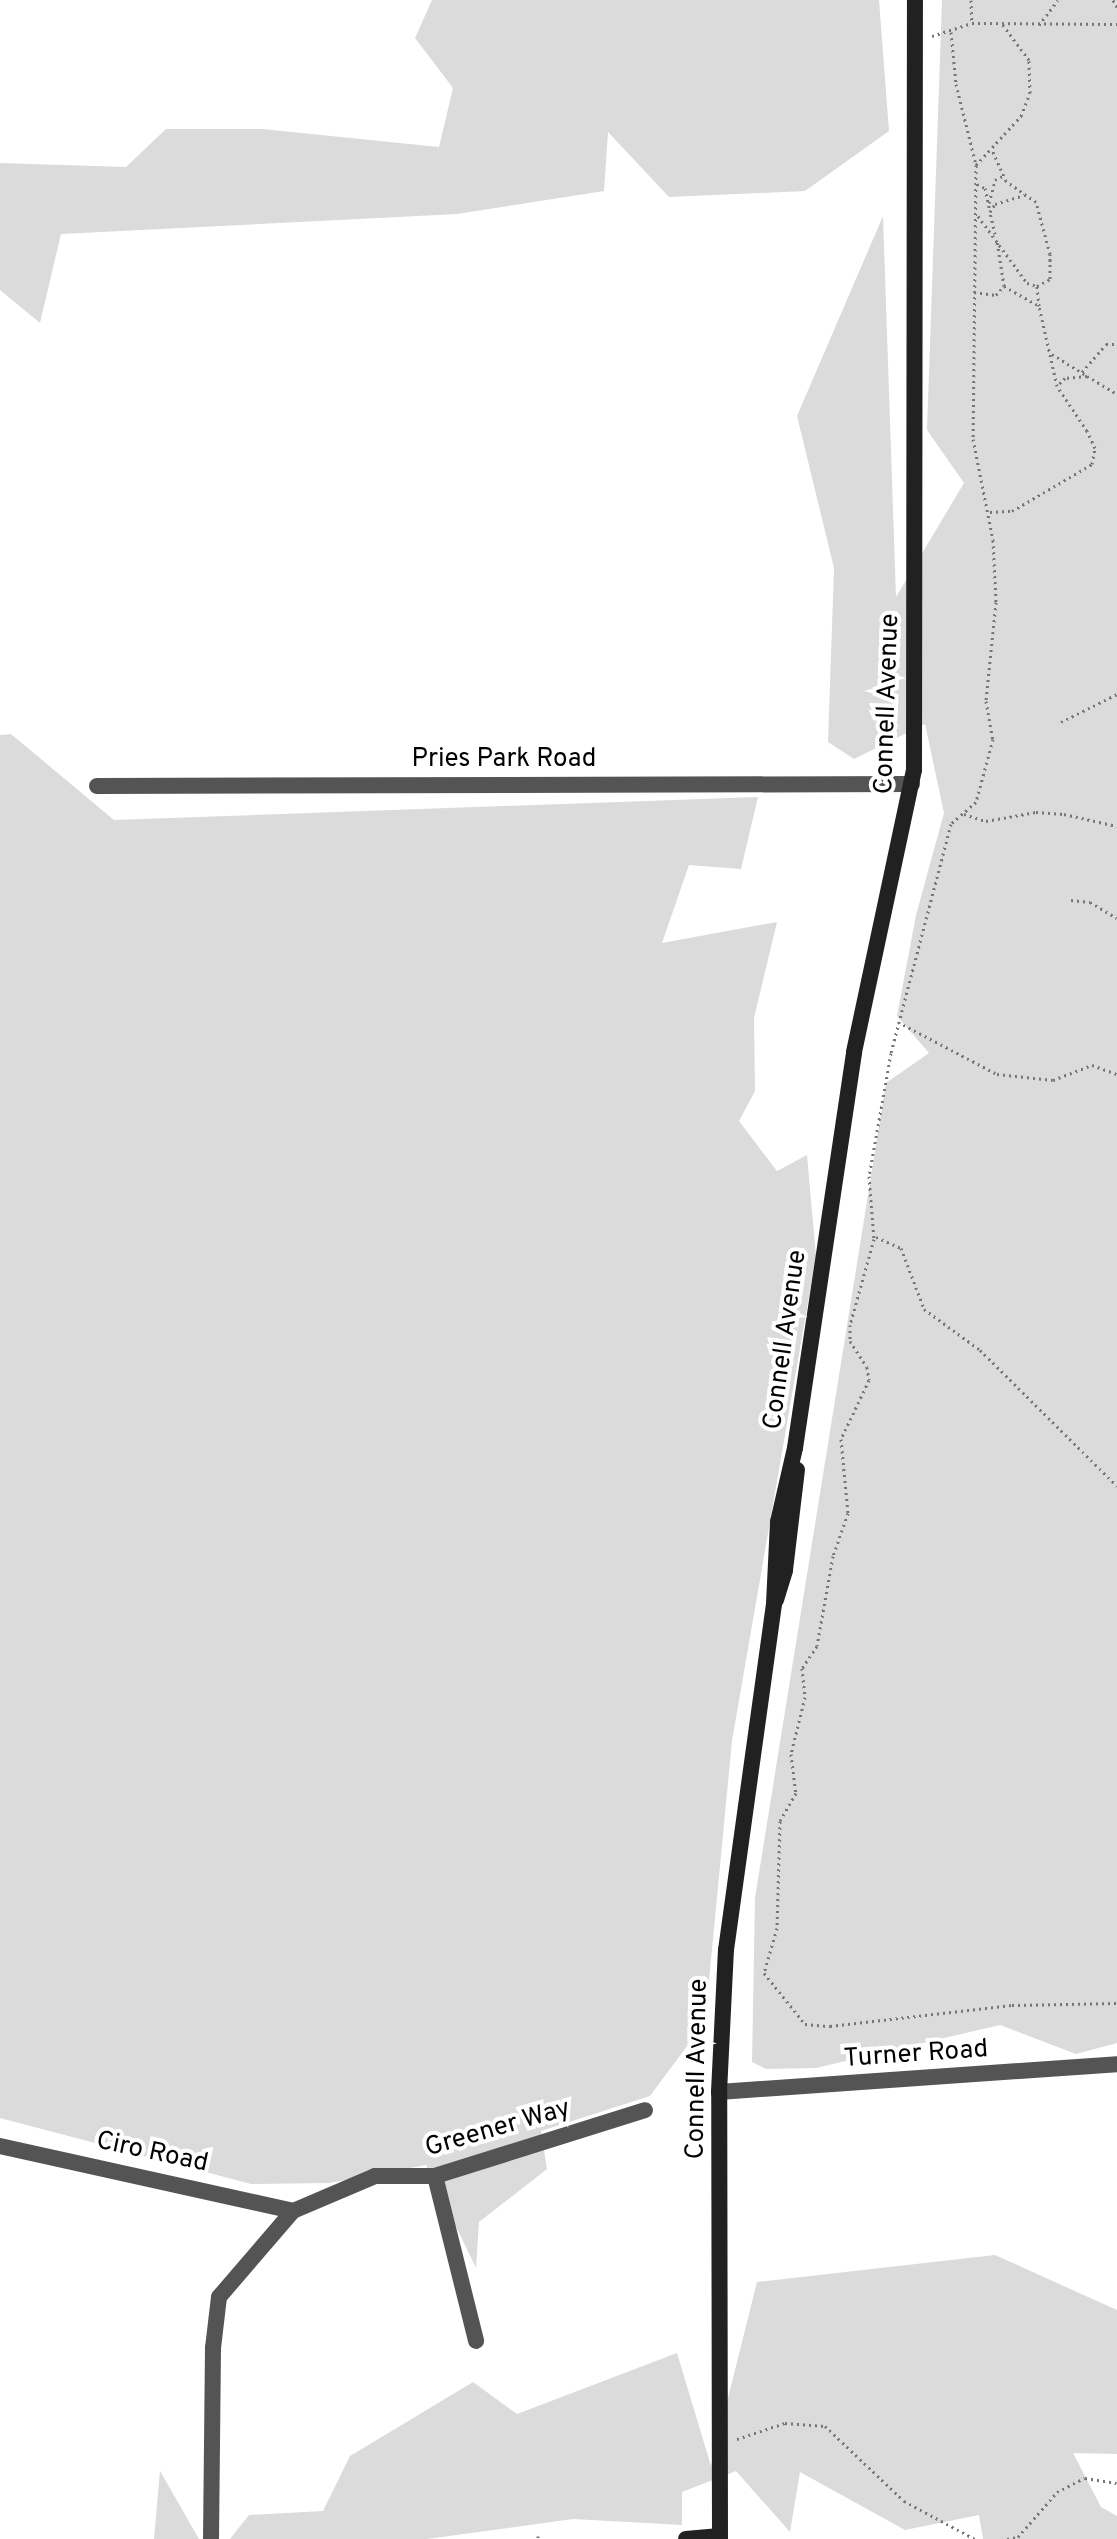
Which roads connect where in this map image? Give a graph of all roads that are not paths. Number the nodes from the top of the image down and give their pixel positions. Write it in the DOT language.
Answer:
graph roads {
  1 [pos="915,0"];
  2 [pos="912,784"];
  3 [pos="97,786"];
  4 [pos="1117,2064"];
  5 [pos="719,2092"];
  6 [pos="645,2110"];
  7 [pos="0,2146"];
  8 [pos="435,2176"];
  9 [pos="293,2211"];
  10 [pos="476,2341"];
  11 [pos="720,2537"];
  12 [pos="211,2539"];
  13 [pos="686,2539"];
  1 -- 2 [label="street, Connell Avenue"];
  2 -- 3 [label="street, Pries Park Road"];
  2 -- 5 [label="street, Connell Avenue"];
  4 -- 5 [label="street, Turner Road"];
  5 -- 11 [label="street, Connell Avenue"];
  6 -- 8 [label="street, Greener Way"];
  7 -- 9 [label="street, Ciro Road"];
  8 -- 9 [label="street, Greener Way"];
  8 -- 10 [label="street"];
  9 -- 12 [label="street, Greener Way"];
  11 -- 13 [label="street"];
}
